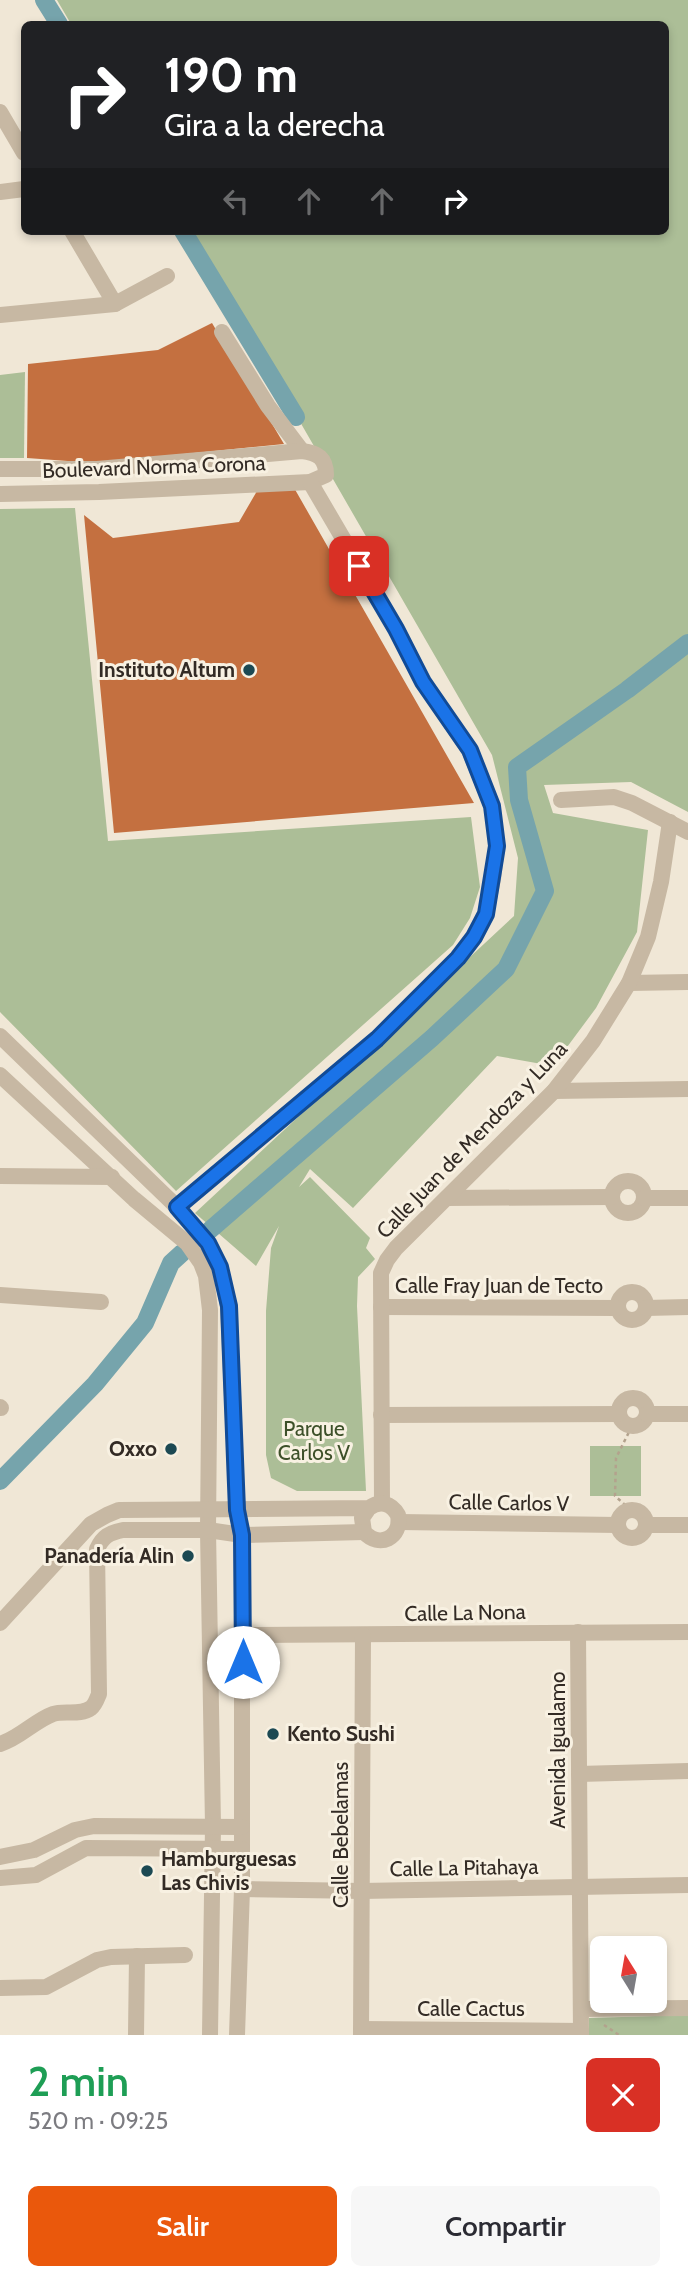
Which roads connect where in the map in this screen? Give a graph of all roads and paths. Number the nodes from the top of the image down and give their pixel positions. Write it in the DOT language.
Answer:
graph roads {
  1 [pos="0,112"];
  2 [pos="21,148"];
  3 [pos="21,189"];
  4 [pos="0,192"];
  5 [pos="74,235"];
  6 [pos="167,276"];
  7 [pos="115,304"];
  8 [pos="0,315"];
  9 [pos="222,332"];
  10 [pos="302,451"];
  11 [pos="0,469"];
  12 [pos="97,469"];
  13 [pos="310,482"];
  14 [pos="99,492"];
  15 [pos="0,494"];
  16 [pos="561,800"];
  17 [pos="670,822"];
  18 [pos="688,832"];
  19 [pos="688,982"];
  20 [pos="629,983"];
  21 [pos="0,1036"];
  22 [pos="0,1075"];
  23 [pos="688,1089"];
  24 [pos="554,1091"];
  25 [pos="0,1176"];
  26 [pos="112,1177"];
  27 [pos="447,1198"];
  28 [pos="612,1198"];
  29 [pos="643,1198"];
  30 [pos="688,1198"];
  31 [pos="177,1207"];
  32 [pos="0,1295"];
  33 [pos="101,1302"];
  34 [pos="381,1307"];
  35 [pos="688,1307"];
  36 [pos="619,1414"];
  37 [pos="647,1414"];
  38 [pos="688,1414"];
  39 [pos="381,1415"];
  40 [pos="632,1426"];
  41 [pos="375,1506"];
  42 [pos="208,1509"];
  43 [pos="237,1510"];
  44 [pos="631,1510"];
  45 [pos="399,1522"];
  46 [pos="91,1524"];
  47 [pos="618,1525"];
  48 [pos="646,1525"];
  49 [pos="688,1525"];
  50 [pos="208,1530"];
  51 [pos="364,1532"];
  52 [pos="242,1535"];
  53 [pos="103,1537"];
  54 [pos="0,1623"];
  55 [pos="578,1632"];
  56 [pos="688,1632"];
  57 [pos="243,1635"];
  58 [pos="363,1635"];
  59 [pos="0,1744"];
  60 [pos="688,1771"];
  61 [pos="579,1774"];
  62 [pos="213,1826"];
  63 [pos="242,1827"];
  64 [pos="212,1849"];
  65 [pos="242,1849"];
  66 [pos="0,1857"];
  67 [pos="0,1878"];
  68 [pos="688,1885"];
  69 [pos="580,1886"];
  70 [pos="242,1889"];
  71 [pos="362,1891"];
  72 [pos="185,1955"];
  73 [pos="137,1956"];
  74 [pos="0,1988"];
  75 [pos="688,2008"];
  76 [pos="581,2009"];
  77 [pos="361,2032"];
  78 [pos="581,2033"];
  79 [pos="136,2035"];
  80 [pos="210,2035"];
  81 [pos="237,2035"];
  1 -- 2 [label="street"];
  3 -- 4 [label="street"];
  5 -- 7 [label="street"];
  6 -- 7 [label="street"];
  7 -- 8 [label="street"];
  9 -- 10 [label="street"];
  10 -- 12 [label="street, Boulevard Norma Corona"];
  10 -- 13 [label="street"];
  11 -- 12 [label="street, Boulevard Norma Corona"];
  12 -- 14 [label="street"];
  13 -- 14 [label="street, Boulevard Norma Corona"];
  13 -- 31 [label="street"];
  14 -- 15 [label="street, Boulevard Norma Corona"];
  16 -- 17 [label="street"];
  17 -- 18 [label="street"];
  17 -- 20 [label="street, Calle Juan de Mendoza y Luna"];
  19 -- 20 [label="street"];
  20 -- 24 [label="street, Calle Juan de Mendoza y Luna"];
  21 -- 31 [label="street"];
  22 -- 26 [label="street"];
  23 -- 24 [label="street"];
  24 -- 27 [label="street, Calle Juan de Mendoza y Luna"];
  25 -- 26 [label="street"];
  26 -- 42 [label="street"];
  27 -- 28 [label="street"];
  27 -- 34 [label="street, Calle Juan de Mendoza y Luna"];
  28 -- 29 [label="street"];
  28 -- 29 [label="street"];
  29 -- 30 [label="street"];
  31 -- 43 [label="street"];
  32 -- 33 [label="street"];
  34 -- 35 [label="street, Calle Fray Juan de Tecto"];
  34 -- 39 [label="street, Calle Juan de Mendoza y Luna"];
  36 -- 37 [label="street"];
  36 -- 39 [label="street"];
  36 -- 40 [label="street"];
  37 -- 38 [label="street"];
  37 -- 40 [label="street"];
  39 -- 41 [label="street, Calle Juan de Mendoza y Luna"];
  40 -- 44 [label="path"];
  41 -- 43 [label="street"];
  41 -- 45 [label="street"];
  41 -- 51 [label="street"];
  42 -- 43 [label="street"];
  42 -- 46 [label="street"];
  42 -- 50 [label="street"];
  43 -- 52 [label="street"];
  44 -- 47 [label="street"];
  44 -- 48 [label="street"];
  45 -- 47 [label="street, Calle Carlos V"];
  45 -- 51 [label="street"];
  46 -- 53 [label="street"];
  46 -- 54 [label="street"];
  47 -- 48 [label="street"];
  48 -- 49 [label="street"];
  50 -- 52 [label="street"];
  50 -- 53 [label="street"];
  50 -- 62 [label="street"];
  51 -- 52 [label="street"];
  52 -- 57 [label="street"];
  53 -- 59 [label="street"];
  55 -- 56 [label="street, Calle La Nona"];
  55 -- 58 [label="street, Calle La Nona"];
  55 -- 61 [label="street, Avenida Igualamo"];
  57 -- 58 [label="street, Calle La Nona"];
  57 -- 63 [label="street"];
  58 -- 71 [label="street, Calle Bebelamas"];
  60 -- 61 [label="street"];
  61 -- 69 [label="street, Avenida Igualamo"];
  62 -- 63 [label="street"];
  62 -- 64 [label="street"];
  62 -- 66 [label="street"];
  63 -- 65 [label="street"];
  64 -- 65 [label="street"];
  64 -- 67 [label="street"];
  64 -- 80 [label="street"];
  65 -- 70 [label="street"];
  68 -- 69 [label="street, Calle La Pitahaya"];
  69 -- 71 [label="street, Calle La Pitahaya"];
  69 -- 76 [label="street, Avenida Igualamo"];
  70 -- 71 [label="street, Calle La Pitahaya"];
  70 -- 81 [label="street"];
  71 -- 77 [label="street, Calle Bebelamas"];
  72 -- 73 [label="street"];
  73 -- 74 [label="street"];
  73 -- 79 [label="street"];
  75 -- 76 [label="street"];
  76 -- 78 [label="street, Avenida Igualamo"];
  77 -- 78 [label="street, Calle Cactus"];
}
